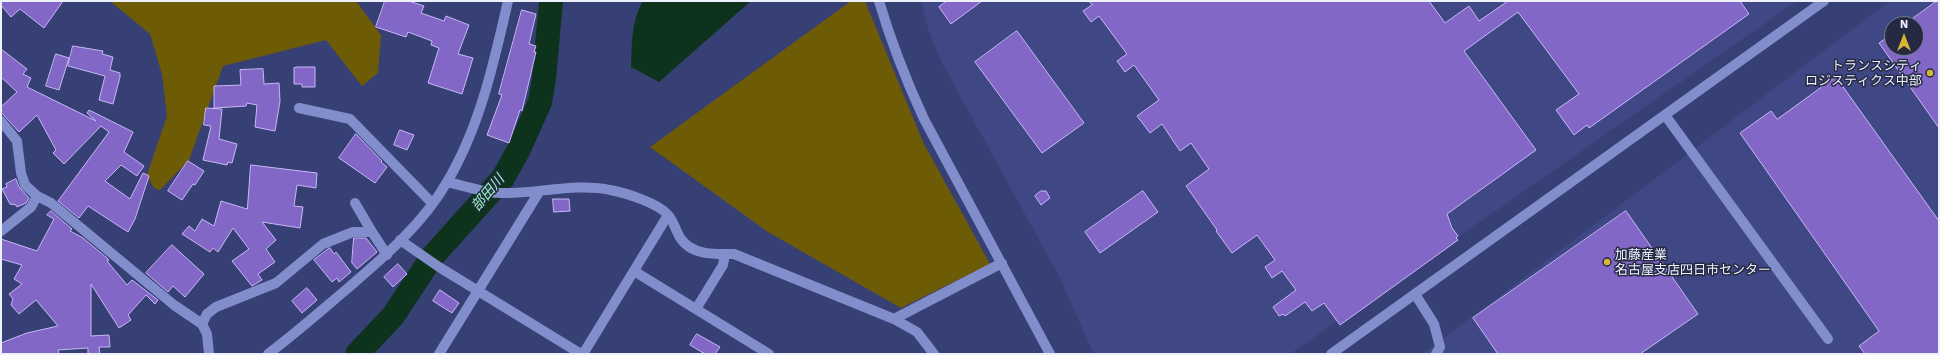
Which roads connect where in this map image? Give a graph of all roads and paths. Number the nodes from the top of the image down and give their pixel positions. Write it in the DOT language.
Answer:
graph roads {
  1 [pos="508,1"];
  2 [pos="879,1"];
  3 [pos="1824,1"];
  4 [pos="298,108"];
  5 [pos="1665,114"];
  6 [pos="1,121"];
  7 [pos="447,182"];
  8 [pos="539,192"];
  9 [pos="37,196"];
  10 [pos="355,203"];
  11 [pos="432,203"];
  12 [pos="668,215"];
  13 [pos="1,231"];
  14 [pos="372,232"];
  15 [pos="400,240"];
  16 [pos="725,254"];
  17 [pos="387,255"];
  18 [pos="1002,263"];
  19 [pos="634,271"];
  20 [pos="477,291"];
  21 [pos="1415,294"];
  22 [pos="696,310"];
  23 [pos="894,319"];
  24 [pos="202,324"];
  25 [pos="1828,339"];
  26 [pos="209,354"];
  27 [pos="268,354"];
  28 [pos="439,354"];
  29 [pos="582,354"];
  30 [pos="769,354"];
  31 [pos="934,354"];
  32 [pos="1050,354"];
  33 [pos="1331,354"];
  34 [pos="1436,354"];
  1 -- 7 [label="street"];
  2 -- 18 [label="street"];
  3 -- 5 [label="street"];
  4 -- 11 [label="street"];
  5 -- 21 [label="street"];
  5 -- 25 [label="street"];
  6 -- 9 [label="street"];
  7 -- 8 [label="street"];
  7 -- 11 [label="street"];
  8 -- 12 [label="street"];
  8 -- 20 [label="street"];
  9 -- 13 [label="street"];
  9 -- 24 [label="street"];
  10 -- 14 [label="street"];
  11 -- 15 [label="street"];
  12 -- 16 [label="street"];
  12 -- 19 [label="street"];
  14 -- 17 [label="street"];
  14 -- 24 [label="street"];
  15 -- 17 [label="street"];
  15 -- 20 [label="street"];
  16 -- 22 [label="street"];
  16 -- 23 [label="street"];
  17 -- 27 [label="street"];
  18 -- 23 [label="street"];
  18 -- 32 [label="street"];
  19 -- 22 [label="street"];
  19 -- 29 [label="street"];
  20 -- 28 [label="street"];
  20 -- 29 [label="street"];
  21 -- 33 [label="street"];
  21 -- 34 [label="street"];
  22 -- 30 [label="street"];
  23 -- 31 [label="street"];
  24 -- 26 [label="street"];
}
